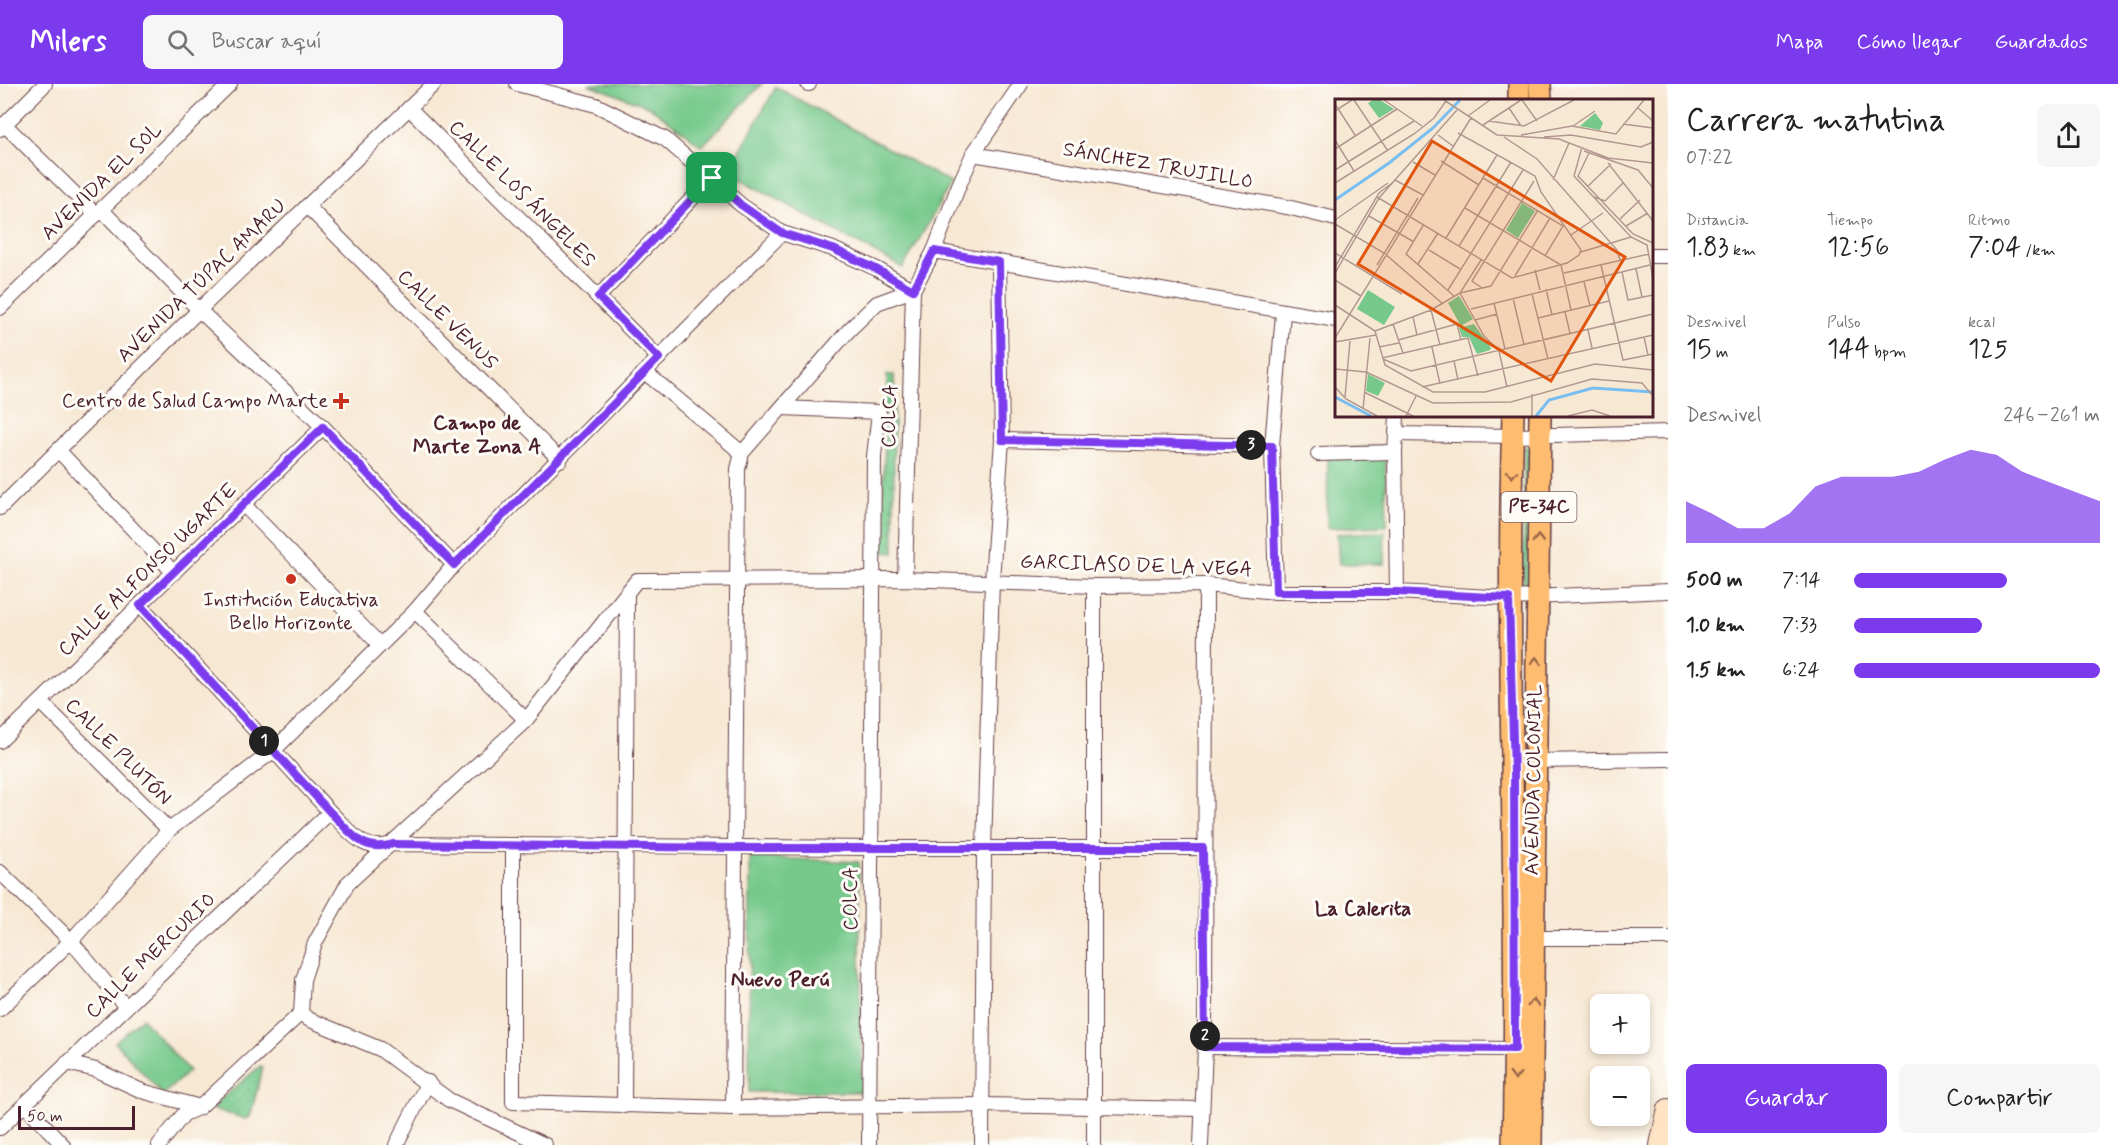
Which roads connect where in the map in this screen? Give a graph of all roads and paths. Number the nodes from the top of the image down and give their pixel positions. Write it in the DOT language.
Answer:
graph roads {
  1 [pos="45,84"];
  2 [pos="230,84"];
  3 [pos="434,84"];
  4 [pos="518,84"];
  5 [pos="1021,84"];
  6 [pos="1540,84"];
  7 [pos="1541,99"];
  8 [pos="409,108"];
  9 [pos="2,127"];
  10 [pos="973,154"];
  11 [pos="712,178"];
  12 [pos="307,207"];
  13 [pos="99,212"];
  14 [pos="1335,219"];
  15 [pos="782,233"];
  16 [pos="934,251"];
  17 [pos="999,262"];
  18 [pos="913,290"];
  19 [pos="598,297"];
  20 [pos="0,308"];
  21 [pos="199,310"];
  22 [pos="1283,313"];
  23 [pos="1335,320"];
  24 [pos="659,358"];
  25 [pos="646,373"];
  26 [pos="782,408"];
  27 [pos="1397,417"];
  28 [pos="1540,424"];
  29 [pos="1513,426"];
  30 [pos="323,427"];
  31 [pos="1668,432"];
  32 [pos="1396,434"];
  33 [pos="1002,440"];
  34 [pos="1272,446"];
  35 [pos="58,451"];
  36 [pos="1395,452"];
  37 [pos="742,453"];
  38 [pos="1318,454"];
  39 [pos="560,460"];
  40 [pos="243,504"];
  41 [pos="0,508"];
  42 [pos="454,565"];
  43 [pos="174,573"];
  44 [pos="905,579"];
  45 [pos="992,580"];
  46 [pos="737,581"];
  47 [pos="873,581"];
  48 [pos="1206,585"];
  49 [pos="1094,586"];
  50 [pos="1668,591"];
  51 [pos="1276,592"];
  52 [pos="1397,592"];
  53 [pos="627,596"];
  54 [pos="1509,598"];
  55 [pos="1537,598"];
  56 [pos="140,605"];
  57 [pos="415,611"];
  58 [pos="380,645"];
  59 [pos="41,702"];
  60 [pos="526,720"];
  61 [pos="0,741"];
  62 [pos="273,751"];
  63 [pos="1668,759"];
  64 [pos="1534,761"];
  65 [pos="1514,774"];
  66 [pos="330,812"];
  67 [pos="169,830"];
  68 [pos="393,844"];
  69 [pos="513,845"];
  70 [pos="625,845"];
  71 [pos="736,848"];
  72 [pos="871,848"];
  73 [pos="984,848"];
  74 [pos="1095,848"];
  75 [pos="1203,848"];
  76 [pos="0,872"];
  77 [pos="1524,938"];
  78 [pos="1668,938"];
  79 [pos="71,941"];
  80 [pos="126,1007"];
  81 [pos="0,1009"];
  82 [pos="301,1013"];
  83 [pos="1205,1047"];
  84 [pos="1524,1049"];
  85 [pos="67,1063"];
  86 [pos="428,1082"];
  87 [pos="983,1104"];
  88 [pos="25,1105"];
  89 [pos="624,1106"];
  90 [pos="870,1106"];
  91 [pos="200,1107"];
  92 [pos="1096,1107"];
  93 [pos="733,1108"];
  94 [pos="1668,1109"];
  95 [pos="1201,1110"];
  96 [pos="0,1128"];
  97 [pos="63,1145"];
  98 [pos="159,1145"];
  99 [pos="396,1145"];
  100 [pos="545,1145"];
  101 [pos="869,1145"];
  102 [pos="982,1145"];
  103 [pos="1094,1145"];
  104 [pos="1201,1145"];
  105 [pos="1513,1145"];
  106 [pos="1531,1145"];
  107 [pos="1660,1145"];
  1 -- 9 [label="street"];
  2 -- 13 [label="street, AVENIDA EL SOL"];
  3 -- 8 [label="street, AVENIDA TÚPAC AMARU"];
  4 -- 11 [label="street"];
  5 -- 10 [label="street"];
  6 -- 7 [label="main road"];
  8 -- 12 [label="street, AVENIDA TÚPAC AMARU"];
  8 -- 19 [label="street, CALLE LOS ÁNGELES"];
  9 -- 13 [label="street"];
  10 -- 14 [label="street, SÁNCHEZ TRUJILLO"];
  10 -- 16 [label="street"];
  11 -- 15 [label="street"];
  11 -- 19 [label="street"];
  12 -- 21 [label="street, AVENIDA TÚPAC AMARU"];
  12 -- 39 [label="street, CALLE VENUS"];
  13 -- 20 [label="street, AVENIDA EL SOL"];
  13 -- 21 [label="street"];
  15 -- 18 [label="street"];
  15 -- 24 [label="street"];
  16 -- 17 [label="street"];
  16 -- 18 [label="street"];
  17 -- 22 [label="street"];
  17 -- 33 [label="street"];
  18 -- 26 [label="street"];
  18 -- 44 [label="street, COLCA"];
  19 -- 24 [label="street, CALLE LOS ÁNGELES"];
  21 -- 30 [label="street"];
  21 -- 35 [label="street, AVENIDA TÚPAC AMARU"];
  22 -- 23 [label="street"];
  22 -- 34 [label="street"];
  24 -- 25 [label="street"];
  25 -- 37 [label="street"];
  25 -- 39 [label="street"];
  26 -- 37 [label="street"];
  26 -- 47 [label="street, COLCA"];
  27 -- 32 [label="street"];
  28 -- 29 [label="street"];
  28 -- 31 [label="street"];
  55 -- 28 [label="main road, AVENIDA COLONIAL / PE-34C, one-way"];
  29 -- 32 [label="street"];
  29 -- 54 [label="main road, AVENIDA COLONIAL / PE-34C, one-way"];
  30 -- 40 [label="street, CALLE ALFONSO UGARTE"];
  30 -- 42 [label="street"];
  32 -- 36 [label="street"];
  33 -- 34 [label="street"];
  33 -- 45 [label="street"];
  34 -- 51 [label="street"];
  35 -- 41 [label="street, AVENIDA TÚPAC AMARU"];
  35 -- 43 [label="street"];
  36 -- 38 [label="street"];
  36 -- 52 [label="street"];
  37 -- 46 [label="street"];
  39 -- 42 [label="street"];
  40 -- 43 [label="street, CALLE ALFONSO UGARTE"];
  40 -- 58 [label="street"];
  42 -- 57 [label="street"];
  43 -- 56 [label="street, CALLE ALFONSO UGARTE"];
  44 -- 45 [label="street, GARCILASO DE LA VEGA"];
  44 -- 47 [label="street, GARCILASO DE LA VEGA"];
  45 -- 49 [label="street, GARCILASO DE LA VEGA"];
  45 -- 73 [label="street"];
  46 -- 47 [label="street, GARCILASO DE LA VEGA"];
  46 -- 53 [label="street, GARCILASO DE LA VEGA"];
  46 -- 71 [label="street"];
  47 -- 72 [label="street, COLCA"];
  48 -- 49 [label="street, GARCILASO DE LA VEGA"];
  48 -- 51 [label="street, GARCILASO DE LA VEGA"];
  48 -- 75 [label="street"];
  49 -- 74 [label="street"];
  50 -- 55 [label="street, GARCILASO DE LA VEGA"];
  51 -- 52 [label="street, GARCILASO DE LA VEGA"];
  52 -- 54 [label="street, GARCILASO DE LA VEGA"];
  53 -- 60 [label="street"];
  53 -- 70 [label="street"];
  54 -- 55 [label="street, GARCILASO DE LA VEGA"];
  54 -- 65 [label="main road, AVENIDA COLONIAL / PE-34C"];
  64 -- 55 [label="main road, AVENIDA COLONIAL / PE-34C, one-way"];
  56 -- 59 [label="street, CALLE ALFONSO UGARTE"];
  56 -- 62 [label="street"];
  57 -- 58 [label="street"];
  57 -- 60 [label="street"];
  58 -- 62 [label="street"];
  59 -- 61 [label="street, CALLE ALFONSO UGARTE"];
  59 -- 67 [label="street, CALLE PLUTÓN"];
  60 -- 68 [label="street"];
  62 -- 66 [label="street"];
  62 -- 67 [label="street"];
  63 -- 64 [label="street"];
  64 -- 65 [label="street"];
  64 -- 77 [label="main road, AVENIDA COLONIAL / PE-34C"];
  65 -- 77 [label="main road, AVENIDA COLONIAL / PE-34C"];
  66 -- 68 [label="street"];
  66 -- 80 [label="street, CALLE MERCURIO"];
  67 -- 79 [label="street"];
  68 -- 69 [label="street"];
  68 -- 82 [label="street"];
  69 -- 70 [label="street"];
  69 -- 89 [label="street"];
  70 -- 71 [label="street"];
  70 -- 89 [label="street"];
  71 -- 72 [label="street"];
  71 -- 93 [label="street"];
  72 -- 73 [label="street"];
  72 -- 90 [label="street, COLCA"];
  73 -- 74 [label="street"];
  73 -- 87 [label="street"];
  74 -- 75 [label="street"];
  74 -- 92 [label="street"];
  75 -- 83 [label="street"];
  76 -- 79 [label="street"];
  77 -- 78 [label="street"];
  77 -- 84 [label="main road, AVENIDA COLONIAL / PE-34C"];
  79 -- 80 [label="street"];
  79 -- 81 [label="street"];
  80 -- 85 [label="street, CALLE MERCURIO"];
  82 -- 86 [label="street"];
  82 -- 91 [label="street"];
  83 -- 84 [label="street"];
  83 -- 95 [label="street"];
  84 -- 105 [label="main road, AVENIDA COLONIAL / PE-34C, one-way"];
  84 -- 106 [label="main road, AVENIDA COLONIAL / PE-34C"];
  85 -- 88 [label="street, CALLE MERCURIO"];
  85 -- 91 [label="street"];
  86 -- 99 [label="street"];
  86 -- 100 [label="street"];
  87 -- 90 [label="street"];
  87 -- 92 [label="street"];
  87 -- 102 [label="street"];
  88 -- 96 [label="street, CALLE MERCURIO"];
  88 -- 97 [label="street"];
  89 -- 93 [label="street"];
  90 -- 93 [label="street"];
  90 -- 101 [label="street, COLCA"];
  91 -- 98 [label="street"];
  92 -- 95 [label="street"];
  92 -- 103 [label="street"];
  94 -- 107 [label="street"];
  95 -- 104 [label="street"];
}
